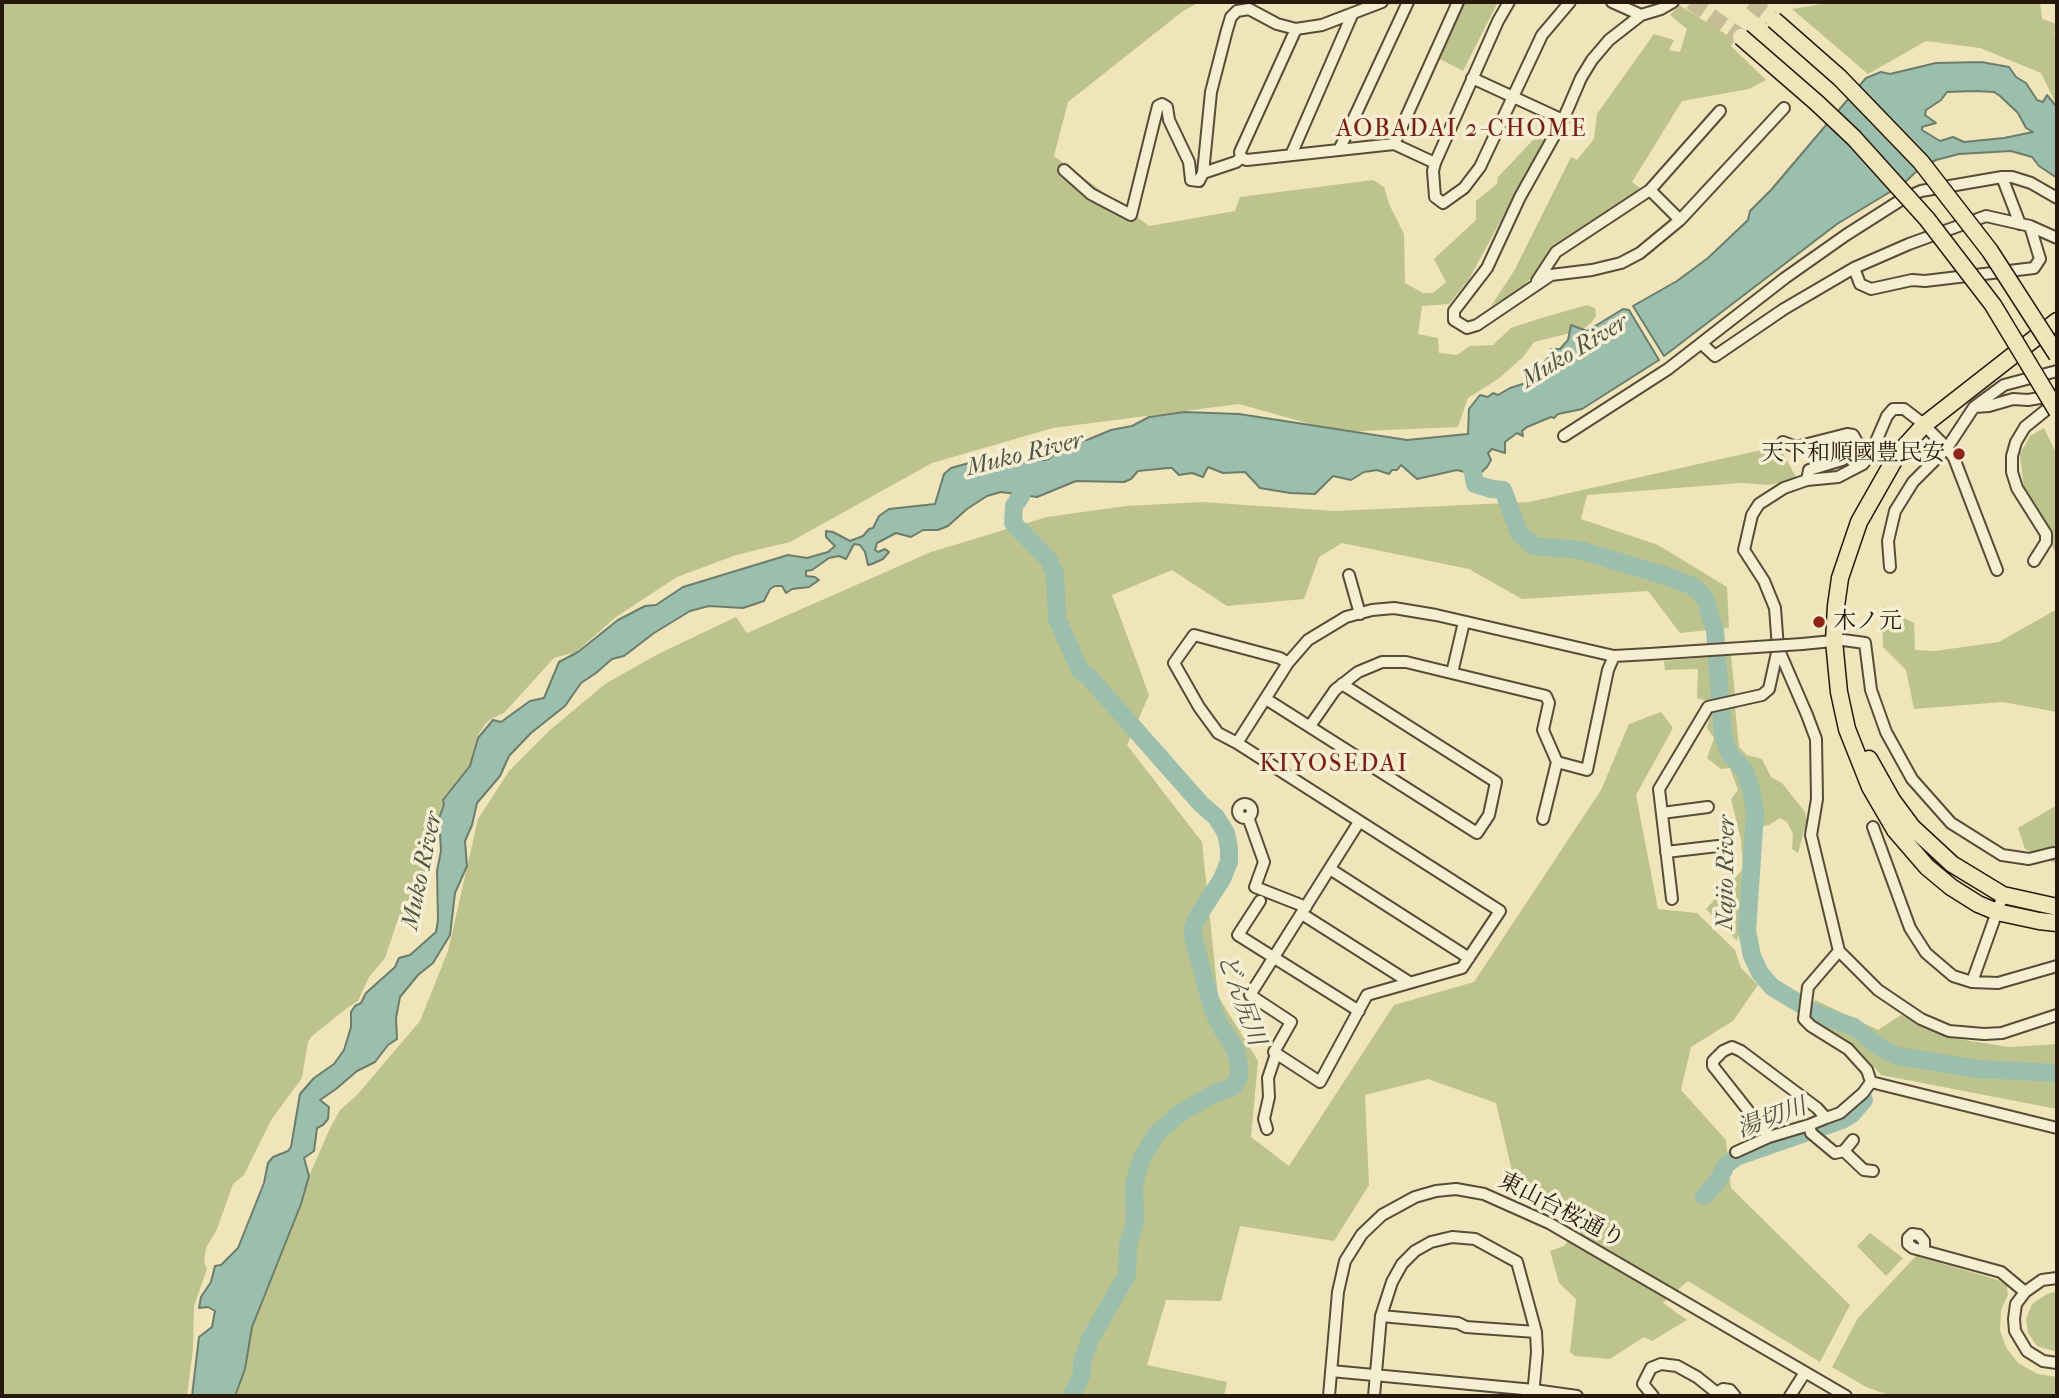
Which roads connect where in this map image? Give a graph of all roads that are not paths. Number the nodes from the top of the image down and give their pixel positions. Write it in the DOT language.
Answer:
graph roads {
  1 [pos="1382,2"];
  2 [pos="1408,2"];
  3 [pos="1458,2"];
  4 [pos="1510,2"];
  5 [pos="1570,2"];
  6 [pos="1612,2"];
  7 [pos="1673,2"];
  8 [pos="1352,15"];
  9 [pos="1641,15"];
  10 [pos="1774,20"];
  11 [pos="1296,29"];
  12 [pos="1741,37"];
  13 [pos="1472,78"];
  14 [pos="1514,97"];
  15 [pos="1784,107"];
  16 [pos="1720,111"];
  17 [pos="1563,120"];
  18 [pos="1394,144"];
  19 [pos="1340,148"];
  20 [pos="1291,155"];
  21 [pos="1241,158"];
  22 [pos="1435,163"];
  23 [pos="1063,170"];
  24 [pos="1203,173"];
  25 [pos="2002,177"];
  26 [pos="1650,190"];
  27 [pos="2057,198"];
  28 [pos="1680,220"];
  29 [pos="2025,225"];
  30 [pos="2057,238"];
  31 [pos="1854,268"];
  32 [pos="1532,288"];
  33 [pos="2057,321"];
  34 [pos="1702,344"];
  35 [pos="2057,355"];
  36 [pos="2057,371"];
  37 [pos="2057,398"];
  38 [pos="1974,407"];
  39 [pos="2057,411"];
  40 [pos="1924,425"];
  41 [pos="1564,436"];
  42 [pos="1783,442"];
  43 [pos="1947,448"];
  44 [pos="1807,480"];
  45 [pos="2034,561"];
  46 [pos="1890,566"];
  47 [pos="1997,570"];
  48 [pos="1349,575"];
  49 [pos="1360,614"];
  50 [pos="1464,622"];
  51 [pos="1839,641"];
  52 [pos="1778,648"];
  53 [pos="1614,656"];
  54 [pos="1288,663"];
  55 [pos="1452,674"];
  56 [pos="1342,684"];
  57 [pos="1266,699"];
  58 [pos="1310,726"];
  59 [pos="1237,743"];
  60 [pos="1557,762"];
  61 [pos="1708,807"];
  62 [pos="1662,813"];
  63 [pos="1248,817"];
  64 [pos="1543,819"];
  65 [pos="1359,821"];
  66 [pos="1873,827"];
  67 [pos="1718,846"];
  68 [pos="1666,852"];
  69 [pos="2053,853"];
  70 [pos="1329,869"];
  71 [pos="2003,895"];
  72 [pos="1672,899"];
  73 [pos="1260,901"];
  74 [pos="2057,907"];
  75 [pos="1304,910"];
  76 [pos="1997,912"];
  77 [pos="2057,923"];
  78 [pos="1839,951"];
  79 [pos="1274,957"];
  80 [pos="1469,958"];
  81 [pos="2057,965"];
  82 [pos="1409,982"];
  83 [pos="1972,982"];
  84 [pos="1359,1011"];
  85 [pos="2057,1015"];
  86 [pos="1276,1054"];
  87 [pos="1871,1082"];
  88 [pos="1826,1118"];
  89 [pos="1809,1125"];
  90 [pos="2057,1128"];
  91 [pos="1267,1129"];
  92 [pos="1769,1137"];
  93 [pos="1853,1140"];
  94 [pos="1844,1151"];
  95 [pos="1736,1152"];
  96 [pos="1873,1171"];
  97 [pos="1924,1251"];
  98 [pos="2057,1278"];
  99 [pos="2025,1292"];
  100 [pos="1381,1316"];
  101 [pos="1536,1332"];
  102 [pos="2057,1363"];
  103 [pos="1331,1371"];
  104 [pos="1804,1374"];
  105 [pos="1375,1376"];
  106 [pos="1533,1393"];
  107 [pos="1717,1395"];
  108 [pos="1329,1396"];
  109 [pos="1374,1396"];
  110 [pos="1577,1396"];
  111 [pos="1653,1396"];
  112 [pos="1735,1396"];
  113 [pos="1790,1396"];
  114 [pos="1846,1396"];
  1 -- 8 [label="street"];
  2 -- 19 [label="street"];
  3 -- 18 [label="street"];
  4 -- 13 [label="street"];
  5 -- 14 [label="street"];
  6 -- 9 [label="street"];
  7 -- 9 [label="street"];
  8 -- 11 [label="street"];
  8 -- 20 [label="street"];
  9 -- 17 [label="street"];
  10 -- 35 [label="highway, bridge"];
  11 -- 21 [label="street"];
  11 -- 24 [label="street"];
  12 -- 39 [label="highway, bridge"];
  13 -- 14 [label="street"];
  13 -- 22 [label="street"];
  14 -- 17 [label="street"];
  14 -- 22 [label="street"];
  15 -- 28 [label="street"];
  16 -- 26 [label="street"];
  17 -- 32 [label="street"];
  18 -- 19 [label="street"];
  18 -- 22 [label="street"];
  19 -- 20 [label="street"];
  20 -- 21 [label="street"];
  21 -- 24 [label="street"];
  23 -- 24 [label="street"];
  25 -- 27 [label="street"];
  25 -- 29 [label="street"];
  25 -- 34 [label="street"];
  26 -- 28 [label="street"];
  26 -- 32 [label="street"];
  28 -- 32 [label="street"];
  29 -- 30 [label="street"];
  29 -- 31 [label="street"];
  29 -- 31 [label="street"];
  31 -- 34 [label="street"];
  33 -- 40 [label="highway"];
  34 -- 41 [label="street"];
  36 -- 38 [label="street"];
  37 -- 38 [label="street"];
  37 -- 45 [label="street"];
  38 -- 43 [label="street"];
  40 -- 43 [label="street"];
  40 -- 44 [label="street"];
  40 -- 51 [label="highway"];
  42 -- 44 [label="street"];
  43 -- 46 [label="street"];
  43 -- 47 [label="street"];
  44 -- 52 [label="street"];
  48 -- 49 [label="street"];
  49 -- 50 [label="street"];
  49 -- 54 [label="street"];
  50 -- 53 [label="street"];
  50 -- 55 [label="street"];
  51 -- 53 [label="street, bridge"];
  51 -- 69 [label="street"];
  51 -- 71 [label="highway"];
  51 -- 76 [label="highway"];
  52 -- 62 [label="street"];
  52 -- 78 [label="street"];
  53 -- 60 [label="street"];
  54 -- 57 [label="street"];
  54 -- 59 [label="street"];
  55 -- 56 [label="street"];
  55 -- 60 [label="street"];
  56 -- 58 [label="street"];
  56 -- 58 [label="street"];
  57 -- 58 [label="street"];
  57 -- 59 [label="street"];
  59 -- 65 [label="street"];
  60 -- 64 [label="street"];
  61 -- 62 [label="street"];
  62 -- 68 [label="street"];
  63 -- 75 [label="street"];
  65 -- 70 [label="street"];
  65 -- 80 [label="street"];
  66 -- 83 [label="street"];
  67 -- 68 [label="street"];
  68 -- 72 [label="street"];
  70 -- 75 [label="street"];
  70 -- 80 [label="street"];
  71 -- 74 [label="highway"];
  71 -- 76 [label="street"];
  73 -- 79 [label="street"];
  75 -- 79 [label="street"];
  75 -- 82 [label="street"];
  76 -- 77 [label="highway"];
  76 -- 83 [label="street"];
  78 -- 85 [label="street"];
  78 -- 87 [label="street"];
  79 -- 84 [label="street"];
  79 -- 86 [label="street"];
  80 -- 82 [label="street"];
  81 -- 83 [label="street"];
  82 -- 84 [label="street"];
  84 -- 86 [label="street"];
  86 -- 91 [label="street"];
  87 -- 88 [label="street"];
  87 -- 90 [label="street"];
  88 -- 89 [label="street"];
  88 -- 92 [label="street"];
  89 -- 92 [label="street"];
  89 -- 94 [label="street"];
  92 -- 95 [label="street"];
  93 -- 94 [label="street"];
  94 -- 96 [label="street"];
  97 -- 99 [label="street"];
  98 -- 99 [label="street"];
  99 -- 102 [label="street"];
  100 -- 101 [label="street"];
  100 -- 101 [label="street"];
  100 -- 105 [label="street"];
  101 -- 106 [label="street"];
  103 -- 104 [label="street, 東山台桜通り"];
  103 -- 105 [label="street"];
  103 -- 108 [label="street, 東山台桜通り"];
  104 -- 113 [label="street"];
  104 -- 114 [label="street, 東山台桜通り"];
  105 -- 106 [label="street"];
  105 -- 109 [label="street"];
  106 -- 110 [label="street"];
  107 -- 111 [label="street"];
  107 -- 112 [label="street"];
}
